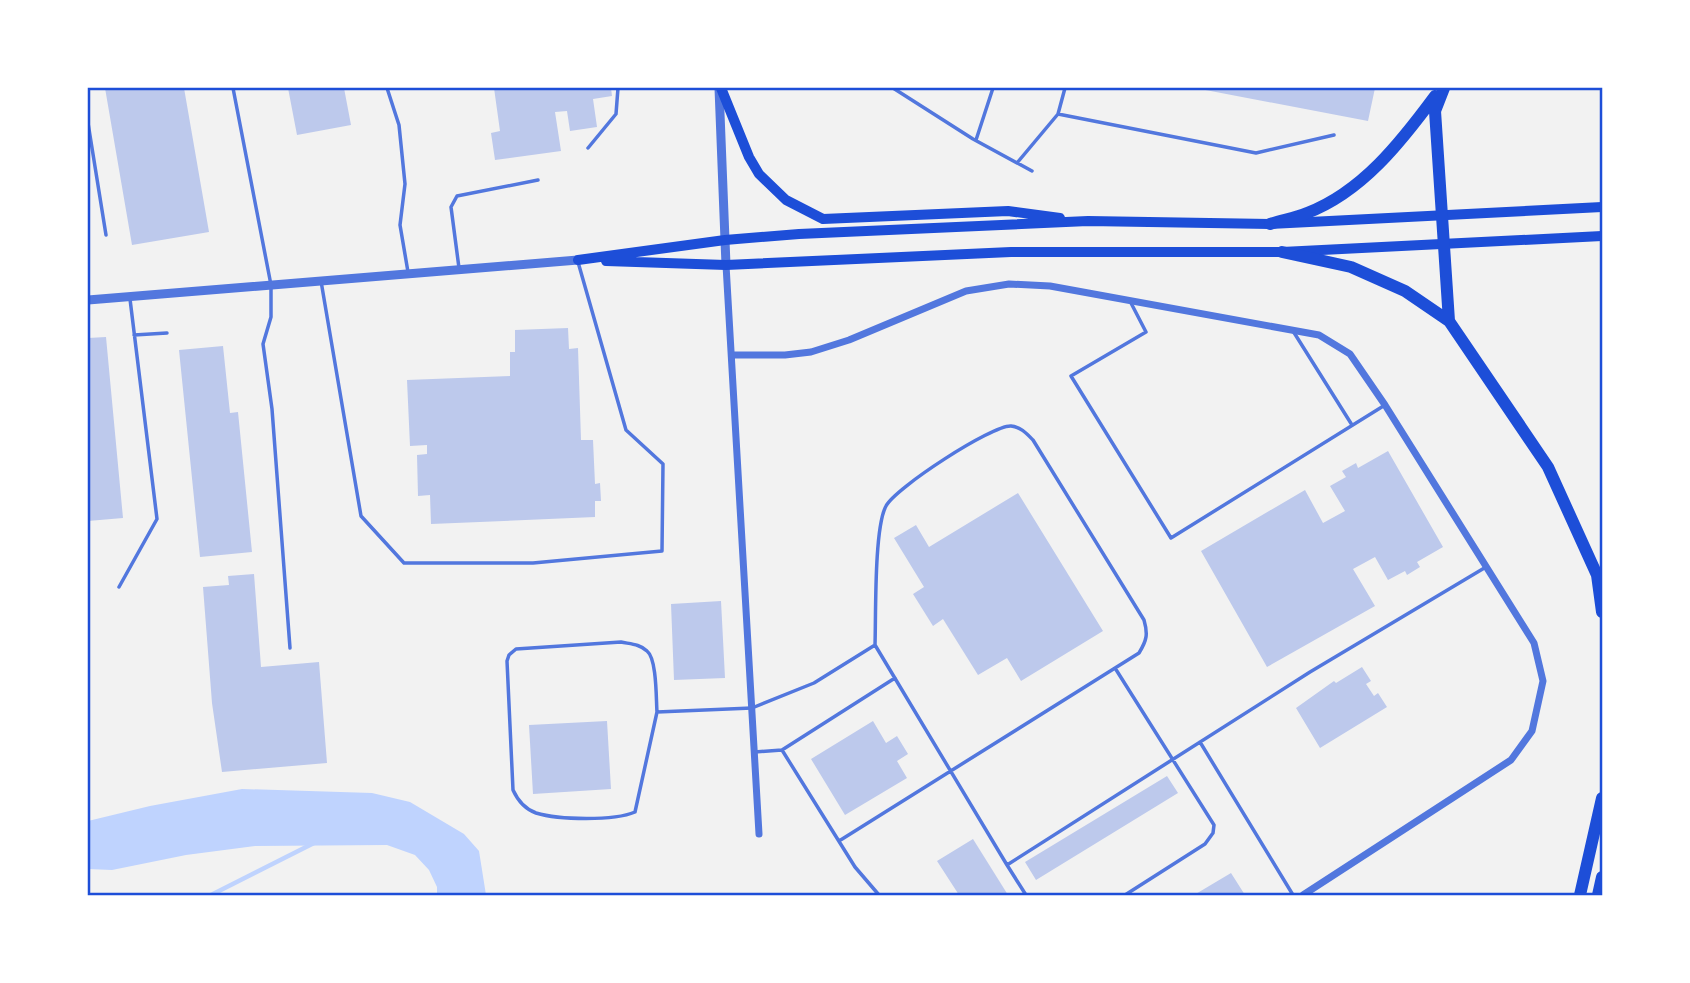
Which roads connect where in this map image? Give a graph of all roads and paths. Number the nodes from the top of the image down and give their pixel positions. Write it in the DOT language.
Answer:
graph roads {
  1 [pos="233,88"];
  2 [pos="387,88"];
  3 [pos="618,88"];
  4 [pos="720,88"];
  5 [pos="892,88"];
  6 [pos="993,88"];
  7 [pos="1065,88"];
  8 [pos="1443,88"];
  9 [pos="1058,114"];
  10 [pos="88,123"];
  11 [pos="1334,135"];
  12 [pos="976,140"];
  13 [pos="588,148"];
  14 [pos="1017,163"];
  15 [pos="1032,171"];
  16 [pos="538,180"];
  17 [pos="1602,207"];
  18 [pos="1442,215"];
  19 [pos="1088,221"];
  20 [pos="1270,224"];
  21 [pos="106,235"];
  22 [pos="1602,236"];
  23 [pos="725,240"];
  24 [pos="1443,244"];
  25 [pos="1282,252"];
  26 [pos="578,260"];
  27 [pos="726,265"];
  28 [pos="459,270"];
  29 [pos="408,274"];
  30 [pos="321,281"];
  31 [pos="271,285"];
  32 [pos="129,297"];
  33 [pos="88,300"];
  34 [pos="1130,301"];
  35 [pos="1449,321"];
  36 [pos="1291,329"];
  37 [pos="167,333"];
  38 [pos="134,335"];
  39 [pos="732,355"];
  40 [pos="1385,405"];
  41 [pos="1352,425"];
  42 [pos="1486,567"];
  43 [pos="119,587"];
  44 [pos="1602,612"];
  45 [pos="875,645"];
  46 [pos="290,648"];
  47 [pos="1115,667"];
  48 [pos="895,677"];
  49 [pos="752,708"];
  50 [pos="657,712"];
  51 [pos="1200,742"];
  52 [pos="782,750"];
  53 [pos="755,752"];
  54 [pos="1173,759"];
  55 [pos="951,773"];
  56 [pos="1602,798"];
  57 [pos="759,834"];
  58 [pos="839,841"];
  59 [pos="1007,865"];
  60 [pos="1602,877"];
  61 [pos="879,895"];
  62 [pos="1026,895"];
  63 [pos="1125,895"];
  64 [pos="1293,895"];
  65 [pos="1303,895"];
  66 [pos="1580,895"];
  67 [pos="1598,895"];
  1 -- 31 [label="lane"];
  2 -- 29 [label="lane"];
  3 -- 13 [label="lane"];
  4 -- 19 [label="main road"];
  4 -- 23 [label="street"];
  5 -- 12 [label="lane"];
  6 -- 12 [label="lane"];
  7 -- 9 [label="lane"];
  8 -- 18 [label="highway"];
  8 -- 20 [label="highway"];
  9 -- 11 [label="lane"];
  9 -- 14 [label="lane"];
  10 -- 21 [label="lane"];
  12 -- 14 [label="lane"];
  14 -- 15 [label="lane"];
  16 -- 28 [label="lane"];
  17 -- 18 [label="main road"];
  18 -- 20 [label="main road"];
  18 -- 24 [label="highway"];
  19 -- 20 [label="main road"];
  19 -- 23 [label="main road"];
  22 -- 24 [label="main road"];
  23 -- 26 [label="main road"];
  23 -- 27 [label="street"];
  24 -- 25 [label="main road"];
  24 -- 35 [label="highway"];
  25 -- 27 [label="main road"];
  25 -- 35 [label="highway"];
  26 -- 27 [label="main road"];
  26 -- 28 [label="street"];
  26 -- 30 [label="lane"];
  27 -- 39 [label="street"];
  28 -- 29 [label="street"];
  29 -- 30 [label="street"];
  30 -- 31 [label="street"];
  31 -- 32 [label="street"];
  31 -- 46 [label="lane"];
  32 -- 33 [label="street"];
  32 -- 38 [label="lane"];
  34 -- 36 [label="street"];
  34 -- 39 [label="street"];
  34 -- 41 [label="lane"];
  35 -- 44 [label="highway"];
  36 -- 40 [label="street"];
  36 -- 41 [label="lane"];
  37 -- 38 [label="lane"];
  38 -- 43 [label="lane"];
  39 -- 49 [label="street"];
  40 -- 41 [label="lane"];
  40 -- 42 [label="street"];
  42 -- 51 [label="lane"];
  42 -- 65 [label="street"];
  45 -- 47 [label="lane"];
  45 -- 48 [label="lane"];
  45 -- 49 [label="lane"];
  47 -- 54 [label="lane"];
  47 -- 55 [label="lane"];
  48 -- 52 [label="lane"];
  48 -- 55 [label="lane"];
  49 -- 50 [label="lane"];
  49 -- 53 [label="street"];
  50 -- 50 [label="lane"];
  51 -- 54 [label="lane"];
  51 -- 64 [label="lane"];
  52 -- 53 [label="lane"];
  52 -- 58 [label="lane"];
  53 -- 57 [label="street"];
  54 -- 59 [label="lane"];
  54 -- 63 [label="lane"];
  55 -- 58 [label="lane"];
  55 -- 59 [label="lane"];
  56 -- 66 [label="highway"];
  58 -- 61 [label="lane"];
  59 -- 62 [label="lane"];
  60 -- 67 [label="highway"];
}
